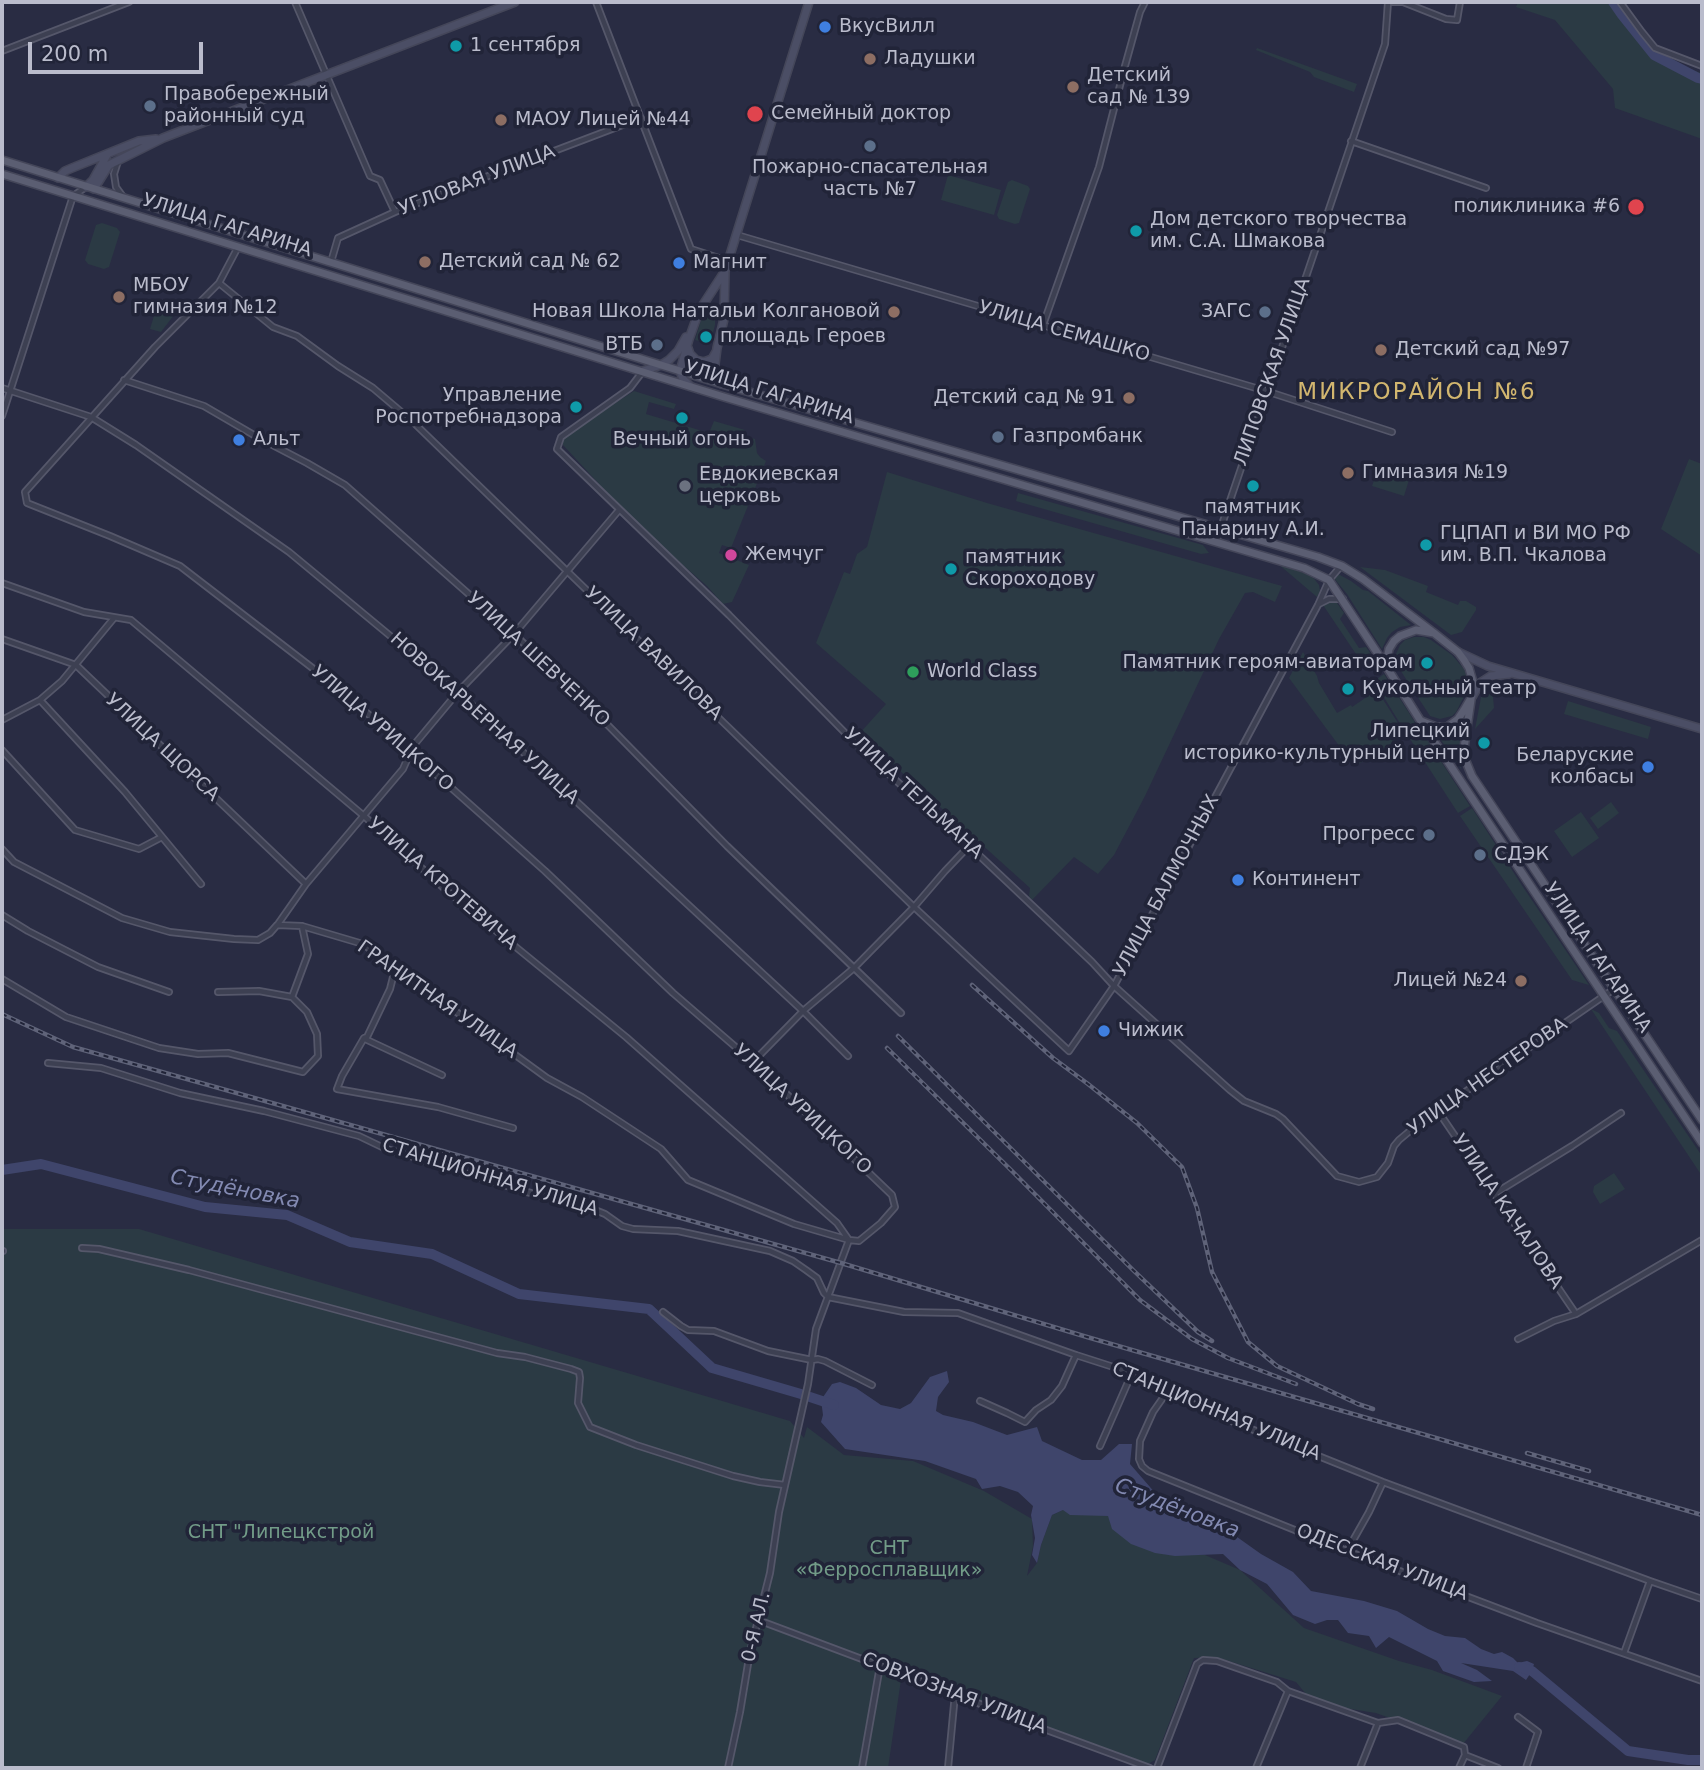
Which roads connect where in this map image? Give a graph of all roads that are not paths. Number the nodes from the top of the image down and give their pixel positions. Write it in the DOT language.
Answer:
graph roads {
  1 [pos="129,2"];
  2 [pos="295,2"];
  3 [pos="515,2"];
  4 [pos="596,2"];
  5 [pos="809,2"];
  6 [pos="1146,2"];
  7 [pos="1391,2"];
  8 [pos="1460,2"];
  9 [pos="1620,2"];
  10 [pos="2,51"];
  11 [pos="1702,66"];
  12 [pos="327,75"];
  13 [pos="641,117"];
  14 [pos="163,138"];
  15 [pos="1351,141"];
  16 [pos="107,155"];
  17 [pos="119,159"];
  18 [pos="2,160"];
  19 [pos="2,174"];
  20 [pos="58,178"];
  21 [pos="90,188"];
  22 [pos="1486,188"];
  23 [pos="74,196"];
  24 [pos="124,199"];
  25 [pos="101,204"];
  26 [pos="395,212"];
  27 [pos="736,235"];
  28 [pos="248,237"];
  29 [pos="238,247"];
  30 [pos="728,261"];
  31 [pos="330,263"];
  32 [pos="725,271"];
  33 [pos="219,283"];
  34 [pos="699,310"];
  35 [pos="724,319"];
  36 [pos="694,324"];
  37 [pos="1043,325"];
  38 [pos="687,345"];
  39 [pos="717,351"];
  40 [pos="661,365"];
  41 [pos="680,370"];
  42 [pos="643,371"];
  43 [pos="124,380"];
  44 [pos="722,384"];
  45 [pos="690,386"];
  46 [pos="2,387"];
  47 [pos="10,391"];
  48 [pos="1266,391"];
  49 [pos="2,416"];
  50 [pos="92,416"];
  51 [pos="1392,432"];
  52 [pos="1062,483"];
  53 [pos="1058,495"];
  54 [pos="619,510"];
  55 [pos="1220,529"];
  56 [pos="1216,541"];
  57 [pos="1342,566"];
  58 [pos="567,571"];
  59 [pos="1329,580"];
  60 [pos="2,583"];
  61 [pos="1343,599"];
  62 [pos="1318,605"];
  63 [pos="114,618"];
  64 [pos="1434,633"];
  65 [pos="514,634"];
  66 [pos="2,639"];
  67 [pos="1458,652"];
  68 [pos="76,666"];
  69 [pos="1386,666"];
  70 [pos="1513,673"];
  71 [pos="458,692"];
  72 [pos="40,699"];
  73 [pos="1471,699"];
  74 [pos="2,720"];
  75 [pos="1420,720"];
  76 [pos="1702,729"];
  77 [pos="2,750"];
  78 [pos="411,753"];
  79 [pos="364,816"];
  80 [pos="162,837"];
  81 [pos="969,846"];
  82 [pos="2,849"];
  83 [pos="201,884"];
  84 [pos="306,884"];
  85 [pos="914,907"];
  86 [pos="2,915"];
  87 [pos="277,925"];
  88 [pos="302,926"];
  89 [pos="395,968"];
  90 [pos="854,968"];
  91 [pos="2,979"];
  92 [pos="1114,986"];
  93 [pos="1614,989"];
  94 [pos="169,992"];
  95 [pos="218,992"];
  96 [pos="1604,996"];
  97 [pos="292,998"];
  98 [pos="803,1011"];
  99 [pos="901,1013"];
  100 [pos="364,1038"];
  101 [pos="1069,1051"];
  102 [pos="848,1056"];
  103 [pos="48,1062"];
  104 [pos="753,1062"];
  105 [pos="442,1075"];
  106 [pos="1438,1111"];
  107 [pos="1621,1112"];
  108 [pos="1702,1120"];
  109 [pos="513,1128"];
  110 [pos="1702,1143"];
  111 [pos="1377,1177"];
  112 [pos="1494,1194"];
  113 [pos="849,1240"];
  114 [pos="1702,1240"];
  115 [pos="82,1248"];
  116 [pos="828,1297"];
  117 [pos="663,1312"];
  118 [pos="1576,1314"];
  119 [pos="1518,1339"];
  120 [pos="1076,1355"];
  121 [pos="812,1360"];
  122 [pos="1132,1373"];
  123 [pos="872,1385"];
  124 [pos="1167,1392"];
  125 [pos="980,1401"];
  126 [pos="1100,1446"];
  127 [pos="1383,1482"];
  128 [pos="785,1485"];
  129 [pos="1347,1550"];
  130 [pos="1650,1581"];
  131 [pos="1702,1599"];
  132 [pos="758,1620"];
  133 [pos="1624,1653"];
  134 [pos="880,1665"];
  135 [pos="1702,1681"];
  136 [pos="1288,1691"];
  137 [pos="955,1693"];
  138 [pos="1518,1717"];
  139 [pos="1378,1723"];
  140 [pos="1465,1755"];
  141 [pos="728,1768"];
  142 [pos="862,1768"];
  143 [pos="948,1768"];
  144 [pos="1150,1768"];
  145 [pos="1157,1768"];
  146 [pos="1256,1768"];
  147 [pos="1360,1768"];
  148 [pos="1459,1768"];
  149 [pos="1498,1768"];
  150 [pos="1526,1768"];
  1 -- 10 [label="street"];
  2 -- 12 [label="street"];
  3 -- 12 [label="main road"];
  4 -- 13 [label="street"];
  5 -- 27 [label="main road"];
  6 -- 37 [label="street"];
  7 -- 8 [label="street"];
  7 -- 15 [label="street, ЛИПОВСКАЯ УЛИЦА"];
  9 -- 11 [label="street"];
  12 -- 14 [label="main road"];
  12 -- 26 [label="street"];
  13 -- 26 [label="street, УГЛОВАЯ УЛИЦА"];
  13 -- 30 [label="street"];
  14 -- 16 [label="main road"];
  14 -- 17 [label="main road"];
  15 -- 22 [label="street"];
  15 -- 48 [label="street, ЛИПОВСКАЯ УЛИЦА"];
  16 -- 20 [label="main road"];
  16 -- 21 [label="main road"];
  17 -- 21 [label="main road"];
  17 -- 24 [label="street, УЛИЦА ГАГАРИНА"];
  18 -- 20 [label="main road, УЛИЦА ГАГАРИНА"];
  19 -- 23 [label="main road, УЛИЦА ГАГАРИНА"];
  20 -- 21 [label="main road, УЛИЦА ГАГАРИНА"];
  21 -- 23 [label="main road"];
  21 -- 24 [label="main road, УЛИЦА ГАГАРИНА"];
  21 -- 25 [label="main road"];
  23 -- 25 [label="main road, УЛИЦА ГАГАРИНА"];
  23 -- 47 [label="street"];
  24 -- 28 [label="main road, УЛИЦА ГАГАРИНА"];
  25 -- 29 [label="main road, УЛИЦА ГАГАРИНА"];
  26 -- 31 [label="street, УГЛОВАЯ УЛИЦА"];
  27 -- 30 [label="main road"];
  27 -- 37 [label="street, УЛИЦА СЕМАШКО"];
  28 -- 29 [label="main road"];
  28 -- 31 [label="main road, УЛИЦА ГАГАРИНА"];
  29 -- 33 [label="street, УЛИЦА УРИЦКОГО"];
  29 -- 42 [label="main road, УЛИЦА ГАГАРИНА"];
  30 -- 32 [label="main road"];
  31 -- 40 [label="main road, УЛИЦА ГАГАРИНА"];
  32 -- 34 [label="main road"];
  32 -- 35 [label="main road"];
  33 -- 43 [label="street, УЛИЦА УРИЦКОГО"];
  33 -- 58 [label="street, УЛИЦА ВАВИЛОВА"];
  34 -- 35 [label="main road"];
  34 -- 36 [label="main road"];
  35 -- 39 [label="main road"];
  36 -- 38 [label="main road"];
  36 -- 40 [label="main road"];
  37 -- 48 [label="street, УЛИЦА СЕМАШКО"];
  38 -- 39 [label="main road"];
  38 -- 41 [label="main road"];
  39 -- 44 [label="main road"];
  40 -- 41 [label="main road, УЛИЦА ГАГАРИНА"];
  40 -- 42 [label="main road"];
  41 -- 44 [label="main road, УЛИЦА ГАГАРИНА"];
  41 -- 45 [label="main road"];
  42 -- 45 [label="main road, УЛИЦА ГАГАРИНА"];
  42 -- 54 [label="street, УЛИЦА ТЕЛЬМАНА"];
  43 -- 50 [label="street, УЛИЦА УРИЦКОГО"];
  43 -- 65 [label="street, УЛИЦА ШЕВЧЕНКО"];
  44 -- 52 [label="main road, УЛИЦА ГАГАРИНА"];
  45 -- 53 [label="main road, УЛИЦА ГАГАРИНА"];
  46 -- 47 [label="street, НОВОКАРЬЕРНАЯ УЛИЦА"];
  47 -- 49 [label="street"];
  47 -- 50 [label="street, НОВОКАРЬЕРНАЯ УЛИЦА"];
  48 -- 51 [label="street, УЛИЦА СЕМАШКО"];
  48 -- 55 [label="street, ЛИПОВСКАЯ УЛИЦА"];
  50 -- 71 [label="street, НОВОКАРЬЕРНАЯ УЛИЦА"];
  50 -- 78 [label="street, УЛИЦА УРИЦКОГО"];
  52 -- 53 [label="main road"];
  52 -- 55 [label="main road, УЛИЦА ГАГАРИНА"];
  53 -- 56 [label="main road, УЛИЦА ГАГАРИНА"];
  54 -- 58 [label="street"];
  54 -- 81 [label="street, УЛИЦА ТЕЛЬМАНА"];
  55 -- 56 [label="street, ЛИПОВСКАЯ УЛИЦА"];
  55 -- 57 [label="main road, УЛИЦА ГАГАРИНА"];
  56 -- 59 [label="main road, УЛИЦА ГАГАРИНА"];
  57 -- 59 [label="street, УЛИЦА БАЛМОЧНЫХ"];
  57 -- 64 [label="main road, УЛИЦА ГАГАРИНА"];
  58 -- 65 [label="street"];
  58 -- 85 [label="street, УЛИЦА ВАВИЛОВА"];
  59 -- 61 [label="main road, УЛИЦА ГАГАРИНА"];
  59 -- 62 [label="street, УЛИЦА БАЛМОЧНЫХ"];
  60 -- 63 [label="street, УЛИЦА КРОТЕВИЧА"];
  61 -- 62 [label="street"];
  61 -- 69 [label="main road, УЛИЦА ГАГАРИНА"];
  62 -- 92 [label="street, УЛИЦА БАЛМОЧНЫХ"];
  63 -- 68 [label="street"];
  63 -- 79 [label="street, УЛИЦА КРОТЕВИЧА"];
  64 -- 67 [label="main road"];
  64 -- 69 [label="main road"];
  65 -- 71 [label="street"];
  65 -- 90 [label="street, УЛИЦА ШЕВЧЕНКО"];
  66 -- 68 [label="street, УЛИЦА ЩОРСА"];
  67 -- 70 [label="main road"];
  67 -- 73 [label="main road"];
  68 -- 72 [label="street"];
  68 -- 84 [label="street, УЛИЦА ЩОРСА"];
  69 -- 75 [label="main road"];
  70 -- 73 [label="main road"];
  70 -- 76 [label="main road"];
  71 -- 78 [label="street"];
  71 -- 98 [label="street, НОВОКАРЬЕРНАЯ УЛИЦА"];
  72 -- 74 [label="street"];
  72 -- 80 [label="street"];
  73 -- 75 [label="main road"];
  73 -- 93 [label="main road, УЛИЦА ГАГАРИНА"];
  75 -- 96 [label="main road, УЛИЦА ГАГАРИНА"];
  77 -- 80 [label="street"];
  78 -- 79 [label="street"];
  78 -- 104 [label="street, УЛИЦА УРИЦКОГО"];
  79 -- 84 [label="street"];
  79 -- 113 [label="street, УЛИЦА КРОТЕВИЧА"];
  80 -- 83 [label="street"];
  81 -- 85 [label="street"];
  81 -- 92 [label="street, УЛИЦА ТЕЛЬМАНА"];
  82 -- 87 [label="street, ГРАНИТНАЯ УЛИЦА"];
  84 -- 87 [label="street"];
  85 -- 90 [label="street"];
  85 -- 101 [label="street, УЛИЦА ВАВИЛОВА"];
  86 -- 94 [label="street"];
  87 -- 88 [label="street, ГРАНИТНАЯ УЛИЦА"];
  88 -- 89 [label="street, ГРАНИТНАЯ УЛИЦА"];
  88 -- 97 [label="street"];
  89 -- 100 [label="street"];
  89 -- 113 [label="street, ГРАНИТНАЯ УЛИЦА"];
  90 -- 98 [label="street"];
  90 -- 99 [label="street, УЛИЦА ШЕВЧЕНКО"];
  91 -- 97 [label="street"];
  92 -- 101 [label="street, УЛИЦА БАЛМОЧНЫХ"];
  92 -- 111 [label="street, УЛИЦА ТЕЛЬМАНА"];
  93 -- 96 [label="street, УЛИЦА НЕСТЕРОВА"];
  93 -- 108 [label="main road, УЛИЦА ГАГАРИНА"];
  95 -- 97 [label="street"];
  96 -- 106 [label="street, УЛИЦА НЕСТЕРОВА"];
  96 -- 110 [label="main road, УЛИЦА ГАГАРИНА"];
  98 -- 102 [label="street, НОВОКАРЬЕРНАЯ УЛИЦА"];
  98 -- 104 [label="street"];
  100 -- 105 [label="street"];
  100 -- 109 [label="street"];
  103 -- 116 [label="street, СТАНЦИОННАЯ УЛИЦА"];
  104 -- 113 [label="street, УЛИЦА УРИЦКОГО"];
  106 -- 111 [label="street, УЛИЦА НЕСТЕРОВА"];
  106 -- 112 [label="street, УЛИЦА КАЧАЛОВА"];
  107 -- 112 [label="street"];
  112 -- 118 [label="street, УЛИЦА КАЧАЛОВА"];
  113 -- 116 [label="street, 0-Я АЛ."];
  114 -- 118 [label="street"];
  115 -- 128 [label="street"];
  116 -- 120 [label="street, СТАНЦИОННАЯ УЛИЦА"];
  116 -- 121 [label="street, 0-Я АЛ."];
  117 -- 121 [label="street"];
  118 -- 119 [label="street"];
  120 -- 122 [label="street, СТАНЦИОННАЯ УЛИЦА"];
  120 -- 125 [label="street"];
  121 -- 123 [label="street"];
  121 -- 128 [label="street, 0-Я АЛ."];
  122 -- 124 [label="street, СТАНЦИОННАЯ УЛИЦА"];
  122 -- 126 [label="street"];
  124 -- 127 [label="street, СТАНЦИОННАЯ УЛИЦА"];
  124 -- 129 [label="street, ОДЕССКАЯ УЛИЦА"];
  127 -- 129 [label="street"];
  127 -- 130 [label="street, СТАНЦИОННАЯ УЛИЦА"];
  128 -- 132 [label="street, 0-Я АЛ."];
  129 -- 133 [label="street, ОДЕССКАЯ УЛИЦА"];
  130 -- 131 [label="street, СТАНЦИОННАЯ УЛИЦА"];
  130 -- 133 [label="street"];
  132 -- 134 [label="street, СОВХОЗНАЯ УЛИЦА"];
  132 -- 141 [label="street, 0-Я АЛ."];
  133 -- 135 [label="street, ОДЕССКАЯ УЛИЦА"];
  134 -- 137 [label="street, СОВХОЗНАЯ УЛИЦА"];
  134 -- 142 [label="street"];
  136 -- 139 [label="street"];
  136 -- 145 [label="street"];
  136 -- 146 [label="street"];
  137 -- 143 [label="street"];
  137 -- 144 [label="street, СОВХОЗНАЯ УЛИЦА"];
  138 -- 150 [label="street"];
  139 -- 140 [label="street"];
  139 -- 147 [label="street"];
  140 -- 148 [label="street"];
  140 -- 149 [label="street"];
}
